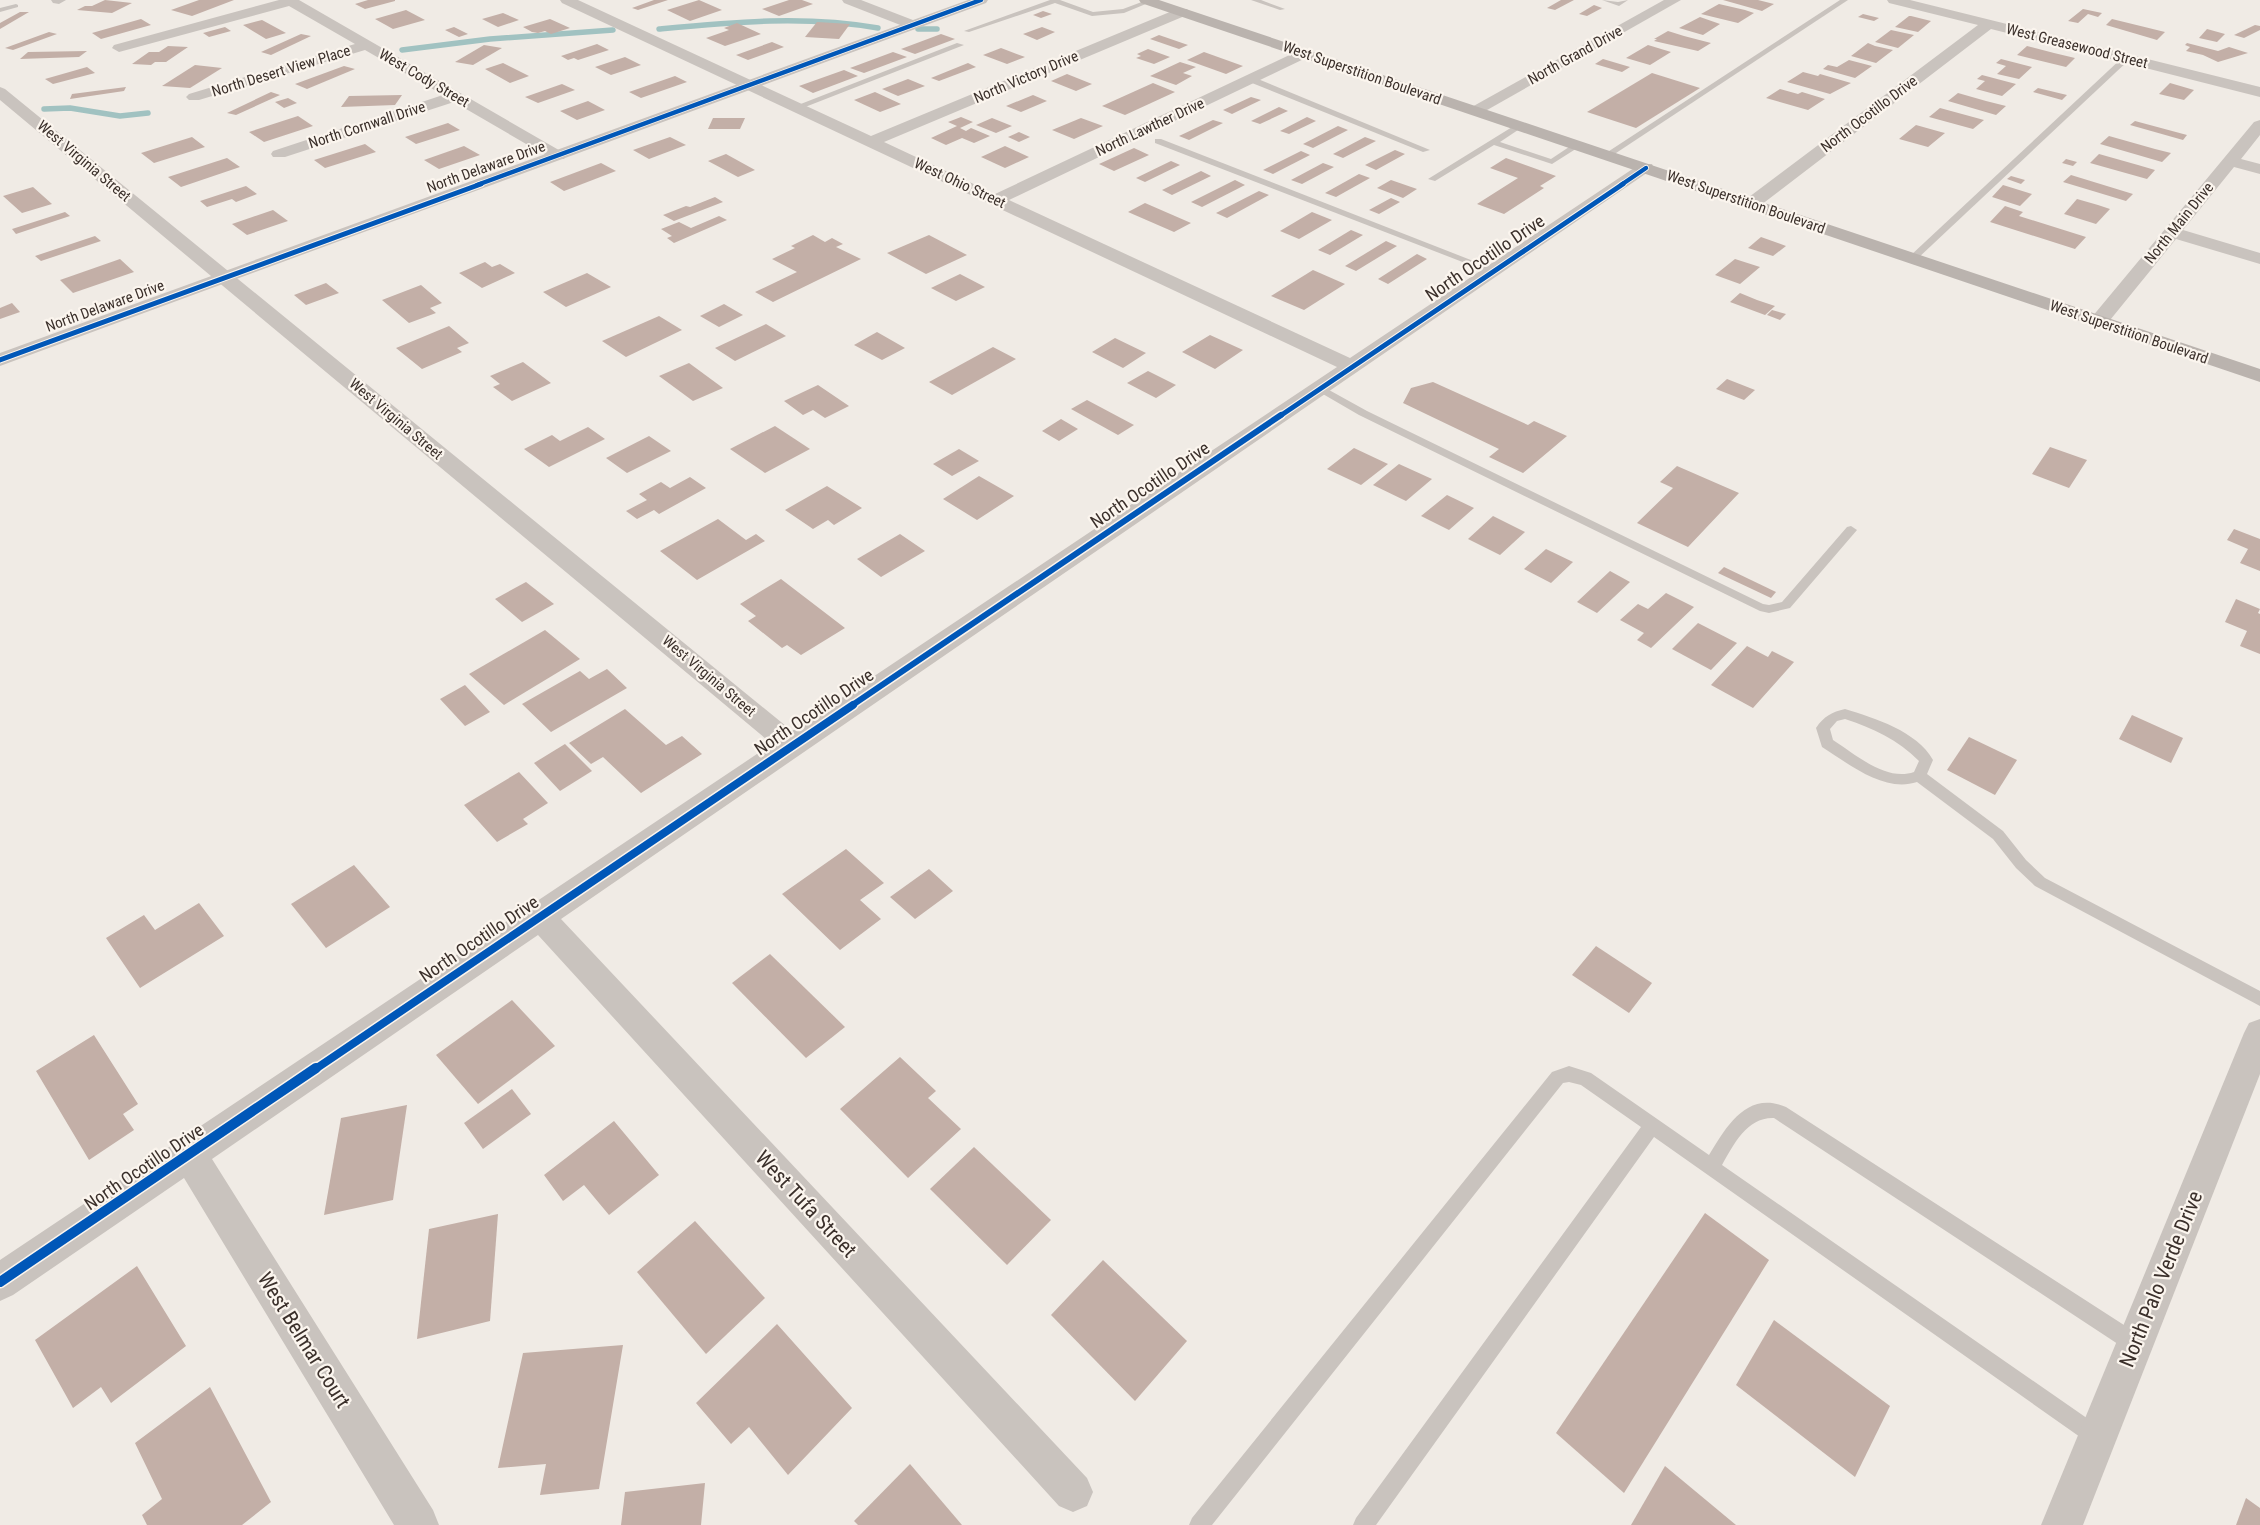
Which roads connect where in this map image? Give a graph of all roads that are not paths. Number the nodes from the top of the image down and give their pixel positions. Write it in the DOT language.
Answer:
graph roads {
  1 [pos="290,0"];
  2 [pos="568,0"];
  3 [pos="849,0"];
  4 [pos="981,0"];
  5 [pos="1056,0"];
  6 [pos="1254,0"];
  7 [pos="1605,0"];
  8 [pos="1625,0"];
  9 [pos="1674,0"];
  10 [pos="1845,0"];
  11 [pos="1894,0"];
  12 [pos="1148,1"];
  13 [pos="16,6"];
  14 [pos="1282,9"];
  15 [pos="0,10"];
  16 [pos="1182,12"];
  17 [pos="1988,24"];
  18 [pos="913,25"];
  19 [pos="966,31"];
  20 [pos="368,45"];
  21 [pos="960,46"];
  22 [pos="119,48"];
  23 [pos="1305,53"];
  24 [pos="2126,59"];
  25 [pos="1250,79"];
  26 [pos="750,85"];
  27 [pos="0,92"];
  28 [pos="2260,92"];
  29 [pos="456,96"];
  30 [pos="194,97"];
  31 [pos="798,108"];
  32 [pos="1475,111"];
  33 [pos="1520,126"];
  34 [pos="2260,126"];
  35 [pos="1158,141"];
  36 [pos="870,142"];
  37 [pos="1493,142"];
  38 [pos="1578,145"];
  39 [pos="1426,150"];
  40 [pos="279,154"];
  41 [pos="1606,155"];
  42 [pos="558,156"];
  43 [pos="2231,161"];
  44 [pos="1646,168"];
  45 [pos="2260,169"];
  46 [pos="1432,179"];
  47 [pos="995,200"];
  48 [pos="1751,204"];
  49 [pos="2172,232"];
  50 [pos="1913,258"];
  51 [pos="2260,259"];
  52 [pos="1494,271"];
  53 [pos="224,277"];
  54 [pos="2099,321"];
  55 [pos="0,360"];
  56 [pos="1352,366"];
  57 [pos="2260,376"];
  58 [pos="1320,388"];
  59 [pos="1851,530"];
  60 [pos="792,746"];
  61 [pos="1919,776"];
  62 [pos="540,917"];
  63 [pos="2260,999"];
  64 [pos="2260,1033"];
  65 [pos="1652,1126"];
  66 [pos="190,1156"];
  67 [pos="1710,1167"];
  68 [pos="0,1282"];
  69 [pos="2135,1344"];
  70 [pos="2097,1438"];
  71 [pos="1073,1492"];
  72 [pos="418,1525"];
  73 [pos="1199,1525"];
  74 [pos="1363,1525"];
  75 [pos="2062,1525"];
  1 -- 20 [label="street, West Cody Street"];
  1 -- 22 [label="street"];
  2 -- 26 [label="street, West Ohio Street"];
  3 -- 18 [label="street"];
  4 -- 18 [label="street, North Delaware Drive"];
  5 -- 12 [label="lane"];
  5 -- 19 [label="lane"];
  6 -- 14 [label="lane"];
  7 -- 8 [label="lane"];
  9 -- 32 [label="street, North Grand Drive"];
  10 -- 41 [label="lane"];
  11 -- 17 [label="street, West Greasewood Street"];
  12 -- 16 [label="main road, West Superstition Boulevard"];
  13 -- 15 [label="lane"];
  16 -- 23 [label="main road, West Superstition Boulevard"];
  16 -- 36 [label="street, North Victory Drive"];
  17 -- 24 [label="street, West Greasewood Street"];
  17 -- 48 [label="street, North Ocotillo Drive"];
  18 -- 26 [label="street, North Delaware Drive"];
  20 -- 29 [label="street, West Cody Street"];
  20 -- 30 [label="street, North Desert View Place"];
  21 -- 31 [label="lane"];
  23 -- 25 [label="street, North Lawther Drive"];
  23 -- 32 [label="main road, West Superstition Boulevard"];
  24 -- 28 [label="street, West Greasewood Street"];
  24 -- 50 [label="lane"];
  25 -- 39 [label="lane"];
  25 -- 47 [label="street, North Lawther Drive"];
  26 -- 31 [label="street, West Ohio Street"];
  26 -- 42 [label="street, North Delaware Drive"];
  27 -- 53 [label="street, West Virginia Street"];
  29 -- 40 [label="street, North Cornwall Drive"];
  29 -- 42 [label="street, West Cody Street"];
  31 -- 36 [label="street, West Ohio Street"];
  32 -- 33 [label="main road, West Superstition Boulevard"];
  33 -- 37 [label="lane"];
  33 -- 38 [label="main road, West Superstition Boulevard"];
  34 -- 43 [label="street, North Main Drive"];
  35 -- 52 [label="lane"];
  36 -- 47 [label="street, West Ohio Street"];
  37 -- 38 [label="lane"];
  37 -- 46 [label="lane"];
  38 -- 41 [label="main road, West Superstition Boulevard"];
  41 -- 44 [label="main road, West Superstition Boulevard"];
  42 -- 53 [label="street, North Delaware Drive"];
  43 -- 45 [label="street"];
  43 -- 49 [label="street, North Main Drive"];
  44 -- 48 [label="main road, West Superstition Boulevard"];
  44 -- 52 [label="street, North Ocotillo Drive"];
  47 -- 56 [label="street, West Ohio Street"];
  48 -- 50 [label="main road, West Superstition Boulevard"];
  49 -- 51 [label="street"];
  49 -- 54 [label="street, North Main Drive"];
  50 -- 54 [label="main road, West Superstition Boulevard"];
  52 -- 56 [label="street, North Ocotillo Drive"];
  53 -- 55 [label="street, North Delaware Drive"];
  53 -- 60 [label="street, West Virginia Street"];
  54 -- 57 [label="main road, West Superstition Boulevard"];
  56 -- 58 [label="street, North Ocotillo Drive"];
  58 -- 59 [label="lane"];
  58 -- 60 [label="street, North Ocotillo Drive"];
  60 -- 62 [label="street, North Ocotillo Drive"];
  61 -- 61 [label="lane"];
  61 -- 63 [label="lane"];
  62 -- 66 [label="street, North Ocotillo Drive"];
  62 -- 71 [label="street, West Tufa Street"];
  64 -- 69 [label="street, North Palo Verde Drive"];
  65 -- 67 [label="lane"];
  65 -- 73 [label="lane"];
  65 -- 74 [label="lane"];
  66 -- 68 [label="street, North Ocotillo Drive"];
  66 -- 72 [label="street, West Belmar Court"];
  67 -- 69 [label="lane"];
  67 -- 70 [label="lane"];
  69 -- 70 [label="street, North Palo Verde Drive"];
  70 -- 75 [label="street, North Palo Verde Drive"];
}
